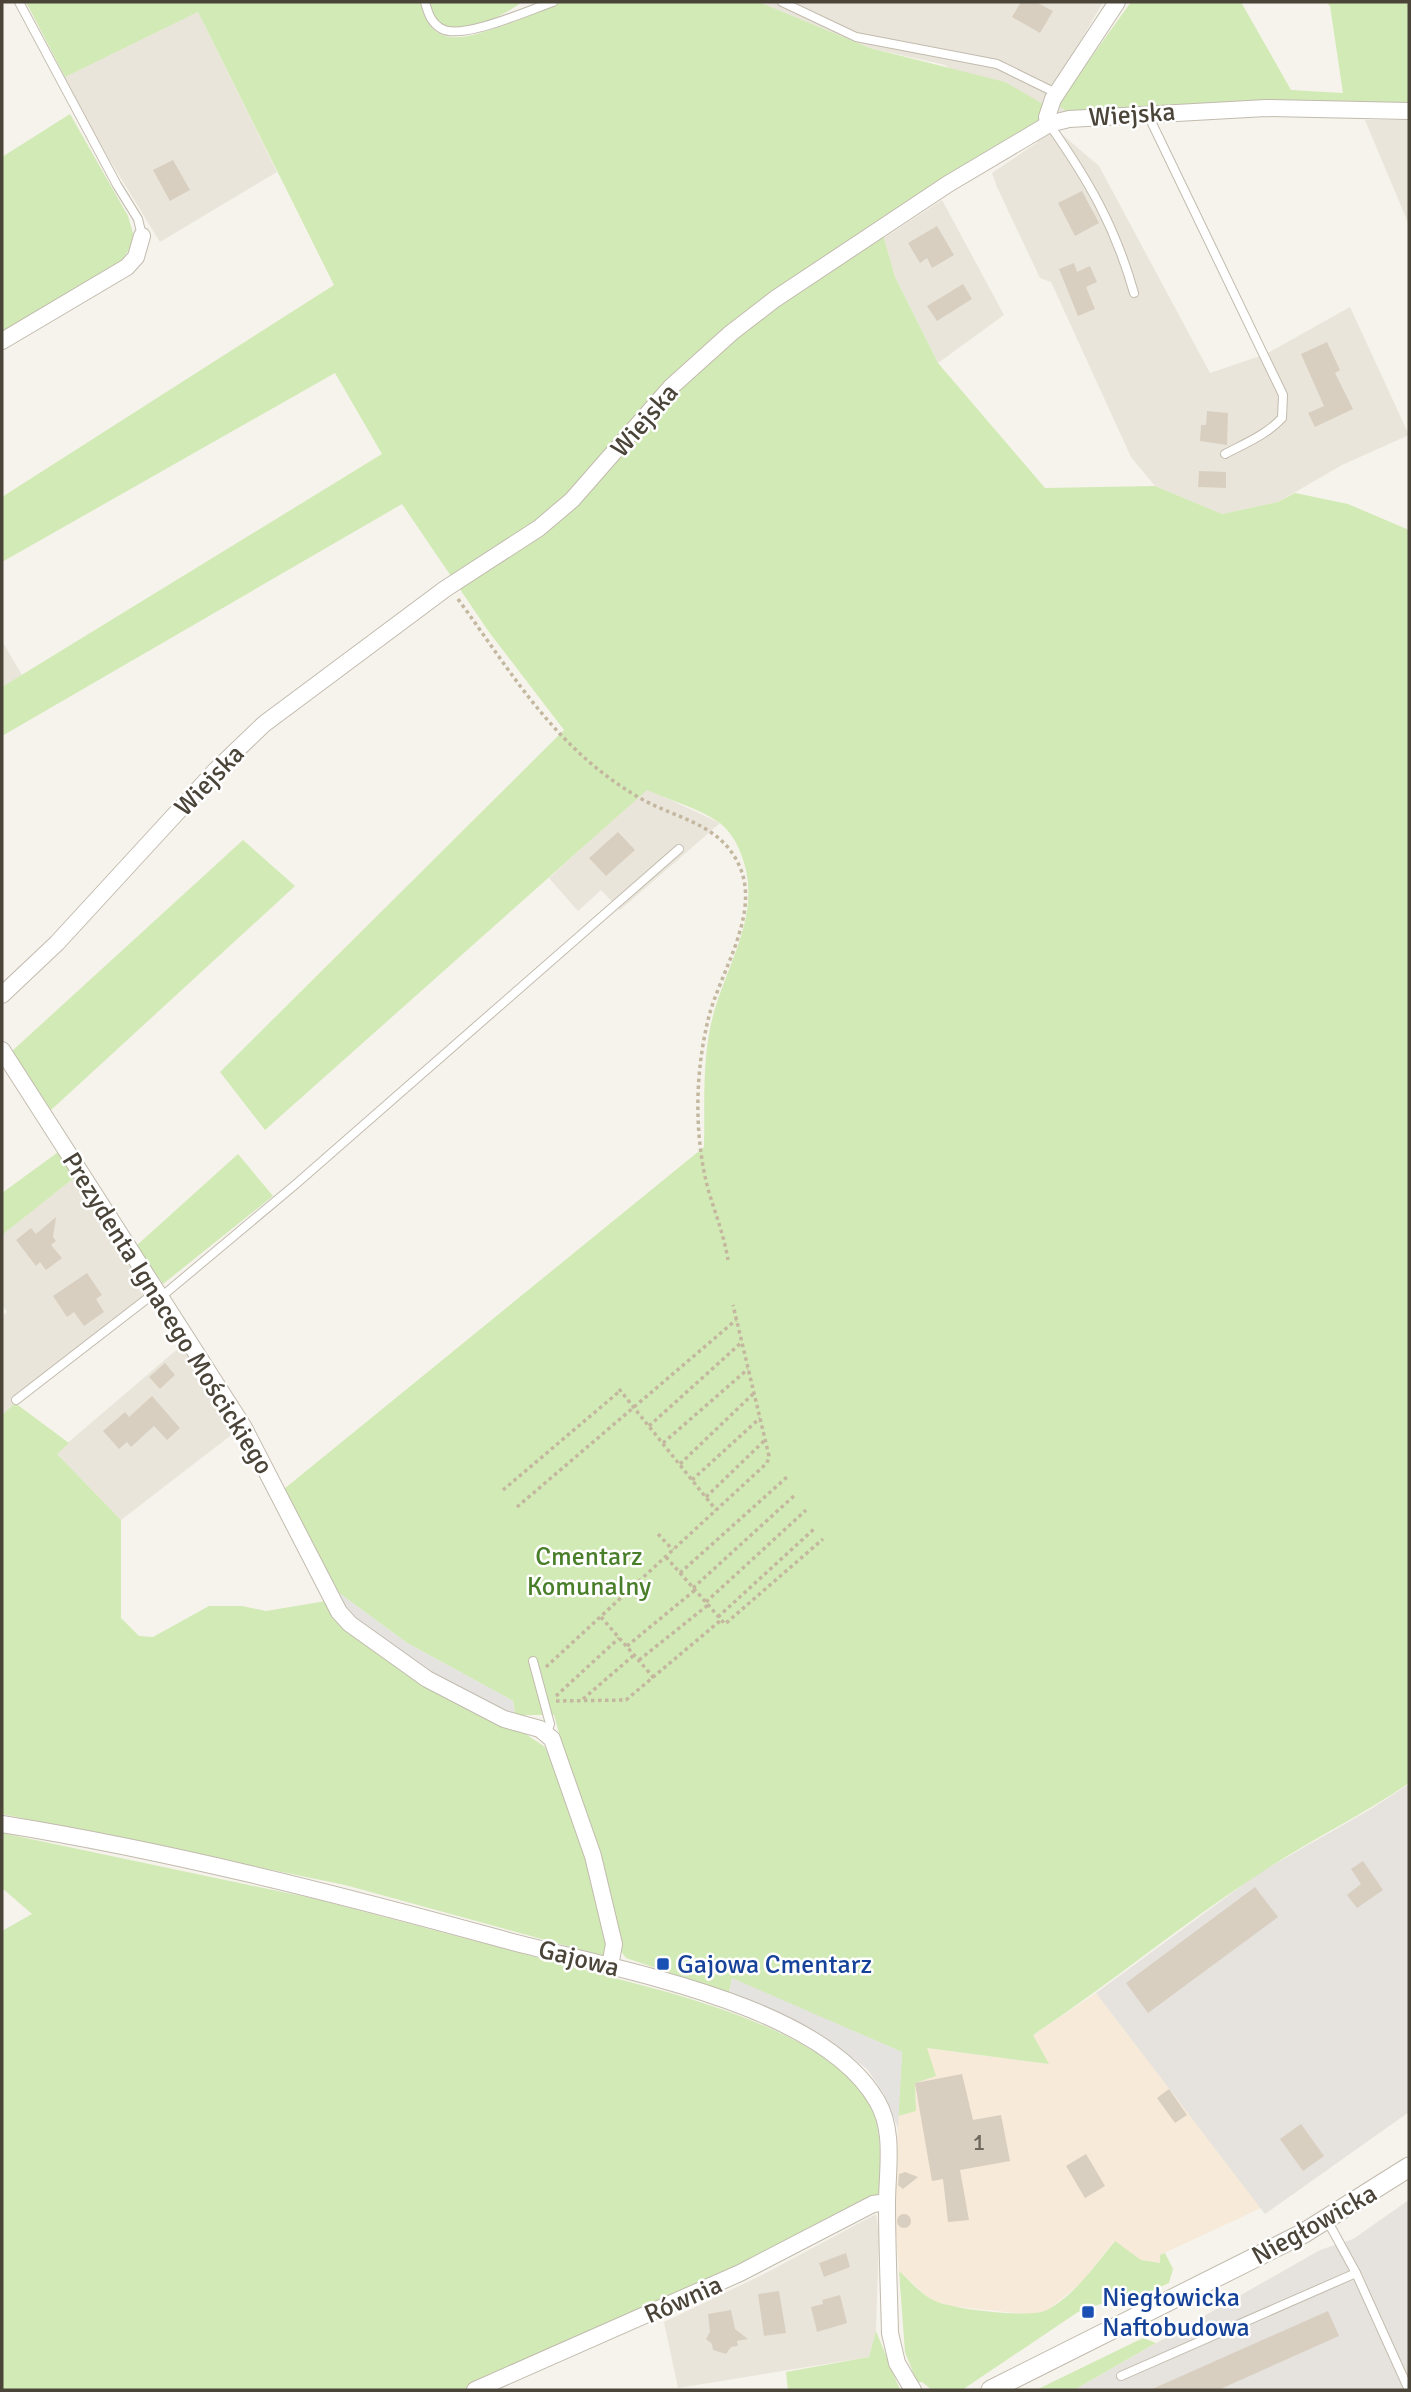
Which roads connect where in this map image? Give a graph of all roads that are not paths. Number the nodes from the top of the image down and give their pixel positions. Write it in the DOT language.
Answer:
graph roads {
  1 [pos="19,2"];
  2 [pos="425,2"];
  3 [pos="553,2"];
  4 [pos="782,2"];
  5 [pos="1117,2"];
  6 [pos="1056,93"];
  7 [pos="1409,111"];
  8 [pos="1146,112"];
  9 [pos="1049,124"];
  10 [pos="142,236"];
  11 [pos="1134,293"];
  12 [pos="2,341"];
  13 [pos="1225,454"];
  14 [pos="679,849"];
  15 [pos="2,995"];
  16 [pos="2,1050"];
  17 [pos="159,1294"];
  18 [pos="16,1400"];
  19 [pos="533,1661"];
  20 [pos="547,1733"];
  21 [pos="2,1824"];
  22 [pos="610,1966"];
  23 [pos="1409,2167"];
  24 [pos="887,2202"];
  25 [pos="1327,2220"];
  26 [pos="1356,2273"];
  27 [pos="1121,2376"];
  28 [pos="475,2390"];
  29 [pos="913,2390"];
  30 [pos="991,2390"];
  31 [pos="1409,2390"];
  1 -- 10 [label="lane"];
  2 -- 3 [label="lane"];
  4 -- 6 [label="lane"];
  5 -- 6 [label="street"];
  6 -- 9 [label="street"];
  7 -- 8 [label="street, Wiejska"];
  8 -- 9 [label="street, Wiejska"];
  8 -- 13 [label="lane"];
  9 -- 11 [label="lane"];
  9 -- 15 [label="street, Wiejska"];
  10 -- 12 [label="street"];
  14 -- 17 [label="lane"];
  16 -- 17 [label="street, Prezydenta Ignacego Mościckiego"];
  17 -- 18 [label="lane"];
  17 -- 20 [label="street, Prezydenta Ignacego Mościckiego"];
  19 -- 20 [label="lane"];
  20 -- 22 [label="street"];
  21 -- 22 [label="street, Gajowa"];
  22 -- 24 [label="street, Gajowa"];
  23 -- 25 [label="street, Niegłowicka"];
  24 -- 28 [label="street, Równia"];
  24 -- 29 [label="street, Gajowa"];
  25 -- 26 [label="lane"];
  25 -- 30 [label="street, Niegłowicka"];
  26 -- 27 [label="lane"];
  26 -- 31 [label="lane"];
}
